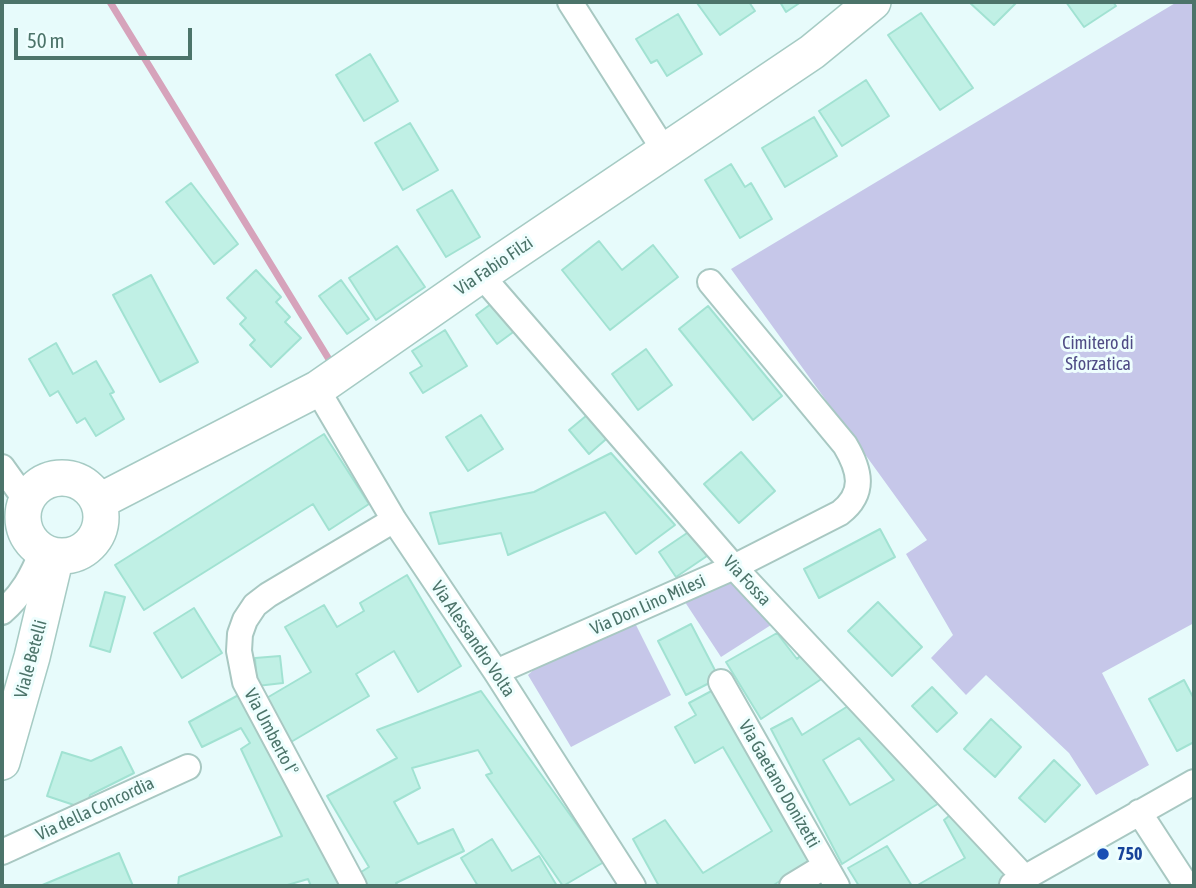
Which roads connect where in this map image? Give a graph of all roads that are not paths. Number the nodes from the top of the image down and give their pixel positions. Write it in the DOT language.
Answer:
graph roads {
  1 [pos="570,2"];
  2 [pos="863,5"];
  3 [pos="664,150"];
  4 [pos="481,275"];
  5 [pos="710,282"];
  6 [pos="317,388"];
  7 [pos="2,467"];
  8 [pos="27,502"];
  9 [pos="98,502"];
  10 [pos="394,520"];
  11 [pos="49,553"];
  12 [pos="734,566"];
  13 [pos="2,612"];
  14 [pos="496,672"];
  15 [pos="721,682"];
  16 [pos="2,762"];
  17 [pos="188,767"];
  18 [pos="1194,782"];
  19 [pos="1139,812"];
  20 [pos="2,852"];
  21 [pos="831,876"];
  22 [pos="1017,882"];
  23 [pos="354,886"];
  24 [pos="633,886"];
  25 [pos="792,886"];
  26 [pos="1187,886"];
  1 -- 3 [label="street"];
  2 -- 3 [label="street, Via Fabio Filzi"];
  3 -- 4 [label="street, Via Fabio Filzi"];
  4 -- 6 [label="street, Via Fabio Filzi"];
  4 -- 12 [label="street, Via Fossa"];
  5 -- 12 [label="street, Via Don Lino Milesi"];
  6 -- 9 [label="street, Via Fabio Filzi"];
  6 -- 10 [label="street, Via Alessandro Volta"];
  7 -- 8 [label="street"];
  8 -- 9 [label="street"];
  8 -- 11 [label="street"];
  9 -- 11 [label="street"];
  10 -- 14 [label="street, Via Alessandro Volta"];
  10 -- 23 [label="street, Via Umberto I°"];
  11 -- 13 [label="street"];
  11 -- 16 [label="street, Viale Betelli"];
  12 -- 14 [label="street, Via Don Lino Milesi"];
  12 -- 22 [label="street, Via Fossa"];
  14 -- 24 [label="street, Via Alessandro Volta"];
  15 -- 21 [label="street, Via Gaetano Donizetti"];
  17 -- 20 [label="street, Via della Concordia"];
  18 -- 19 [label="street"];
  19 -- 22 [label="street"];
  19 -- 26 [label="street"];
  21 -- 25 [label="street"];
}
